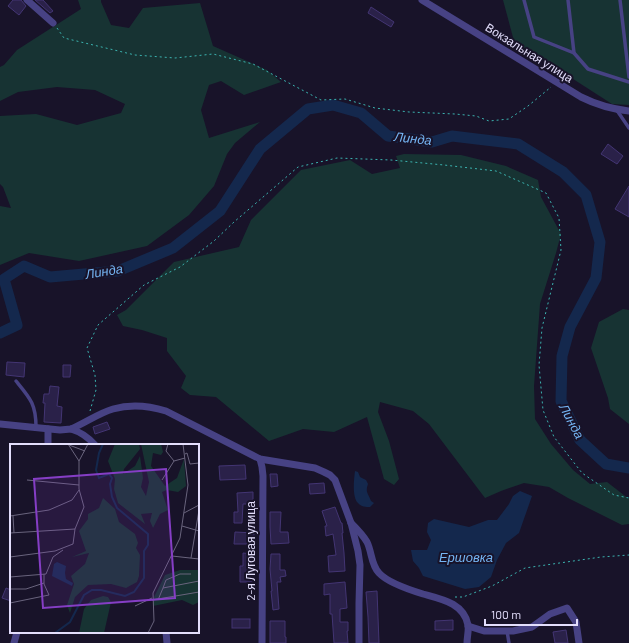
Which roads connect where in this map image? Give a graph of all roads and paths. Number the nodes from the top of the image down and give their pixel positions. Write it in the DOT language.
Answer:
graph roads {
  1 [pos="27,0"];
  2 [pos="422,0"];
  3 [pos="524,0"];
  4 [pos="568,0"];
  5 [pos="620,0"];
  6 [pos="53,23"];
  7 [pos="574,53"];
  8 [pos="629,77"];
  9 [pos="629,82"];
  10 [pos="557,83"];
  11 [pos="616,110"];
  12 [pos="629,111"];
  13 [pos="629,128"];
  14 [pos="16,381"];
  15 [pos="87,422"];
  16 [pos="0,424"];
  17 [pos="36,428"];
  18 [pos="48,429"];
  19 [pos="71,429"];
  20 [pos="48,444"];
  21 [pos="94,444"];
  22 [pos="260,459"];
  23 [pos="629,498"];
  24 [pos="351,523"];
  25 [pos="629,555"];
  26 [pos="456,597"];
  27 [pos="468,626"];
  28 [pos="507,631"];
  29 [pos="17,633"];
  30 [pos="166,633"];
  31 [pos="14,643"];
  32 [pos="167,643"];
  33 [pos="262,643"];
  34 [pos="359,643"];
  35 [pos="467,643"];
  36 [pos="509,643"];
  37 [pos="579,643"];
  1 -- 6 [label="street"];
  2 -- 10 [label="street, Вокзальная улица"];
  3 -- 7 [label="lane"];
  4 -- 7 [label="lane"];
  5 -- 8 [label="lane"];
  6 -- 10 [label="path"];
  7 -- 9 [label="lane"];
  10 -- 11 [label="street, Вокзальная улица"];
  11 -- 12 [label="street, Вокзальная улица"];
  11 -- 13 [label="lane"];
  14 -- 17 [label="lane"];
  15 -- 19 [label="street"];
  15 -- 22 [label="street"];
  15 -- 23 [label="path"];
  16 -- 17 [label="street"];
  17 -- 18 [label="street"];
  18 -- 19 [label="street"];
  18 -- 20 [label="street"];
  19 -- 21 [label="street"];
  22 -- 24 [label="street"];
  22 -- 33 [label="street, 2-я Луговая улица"];
  24 -- 27 [label="street"];
  24 -- 34 [label="street"];
  25 -- 26 [label="path"];
  27 -- 28 [label="street"];
  27 -- 35 [label="street"];
  28 -- 36 [label="lane"];
  28 -- 37 [label="street"];
  29 -- 31 [label="street"];
  30 -- 32 [label="street"];
}
